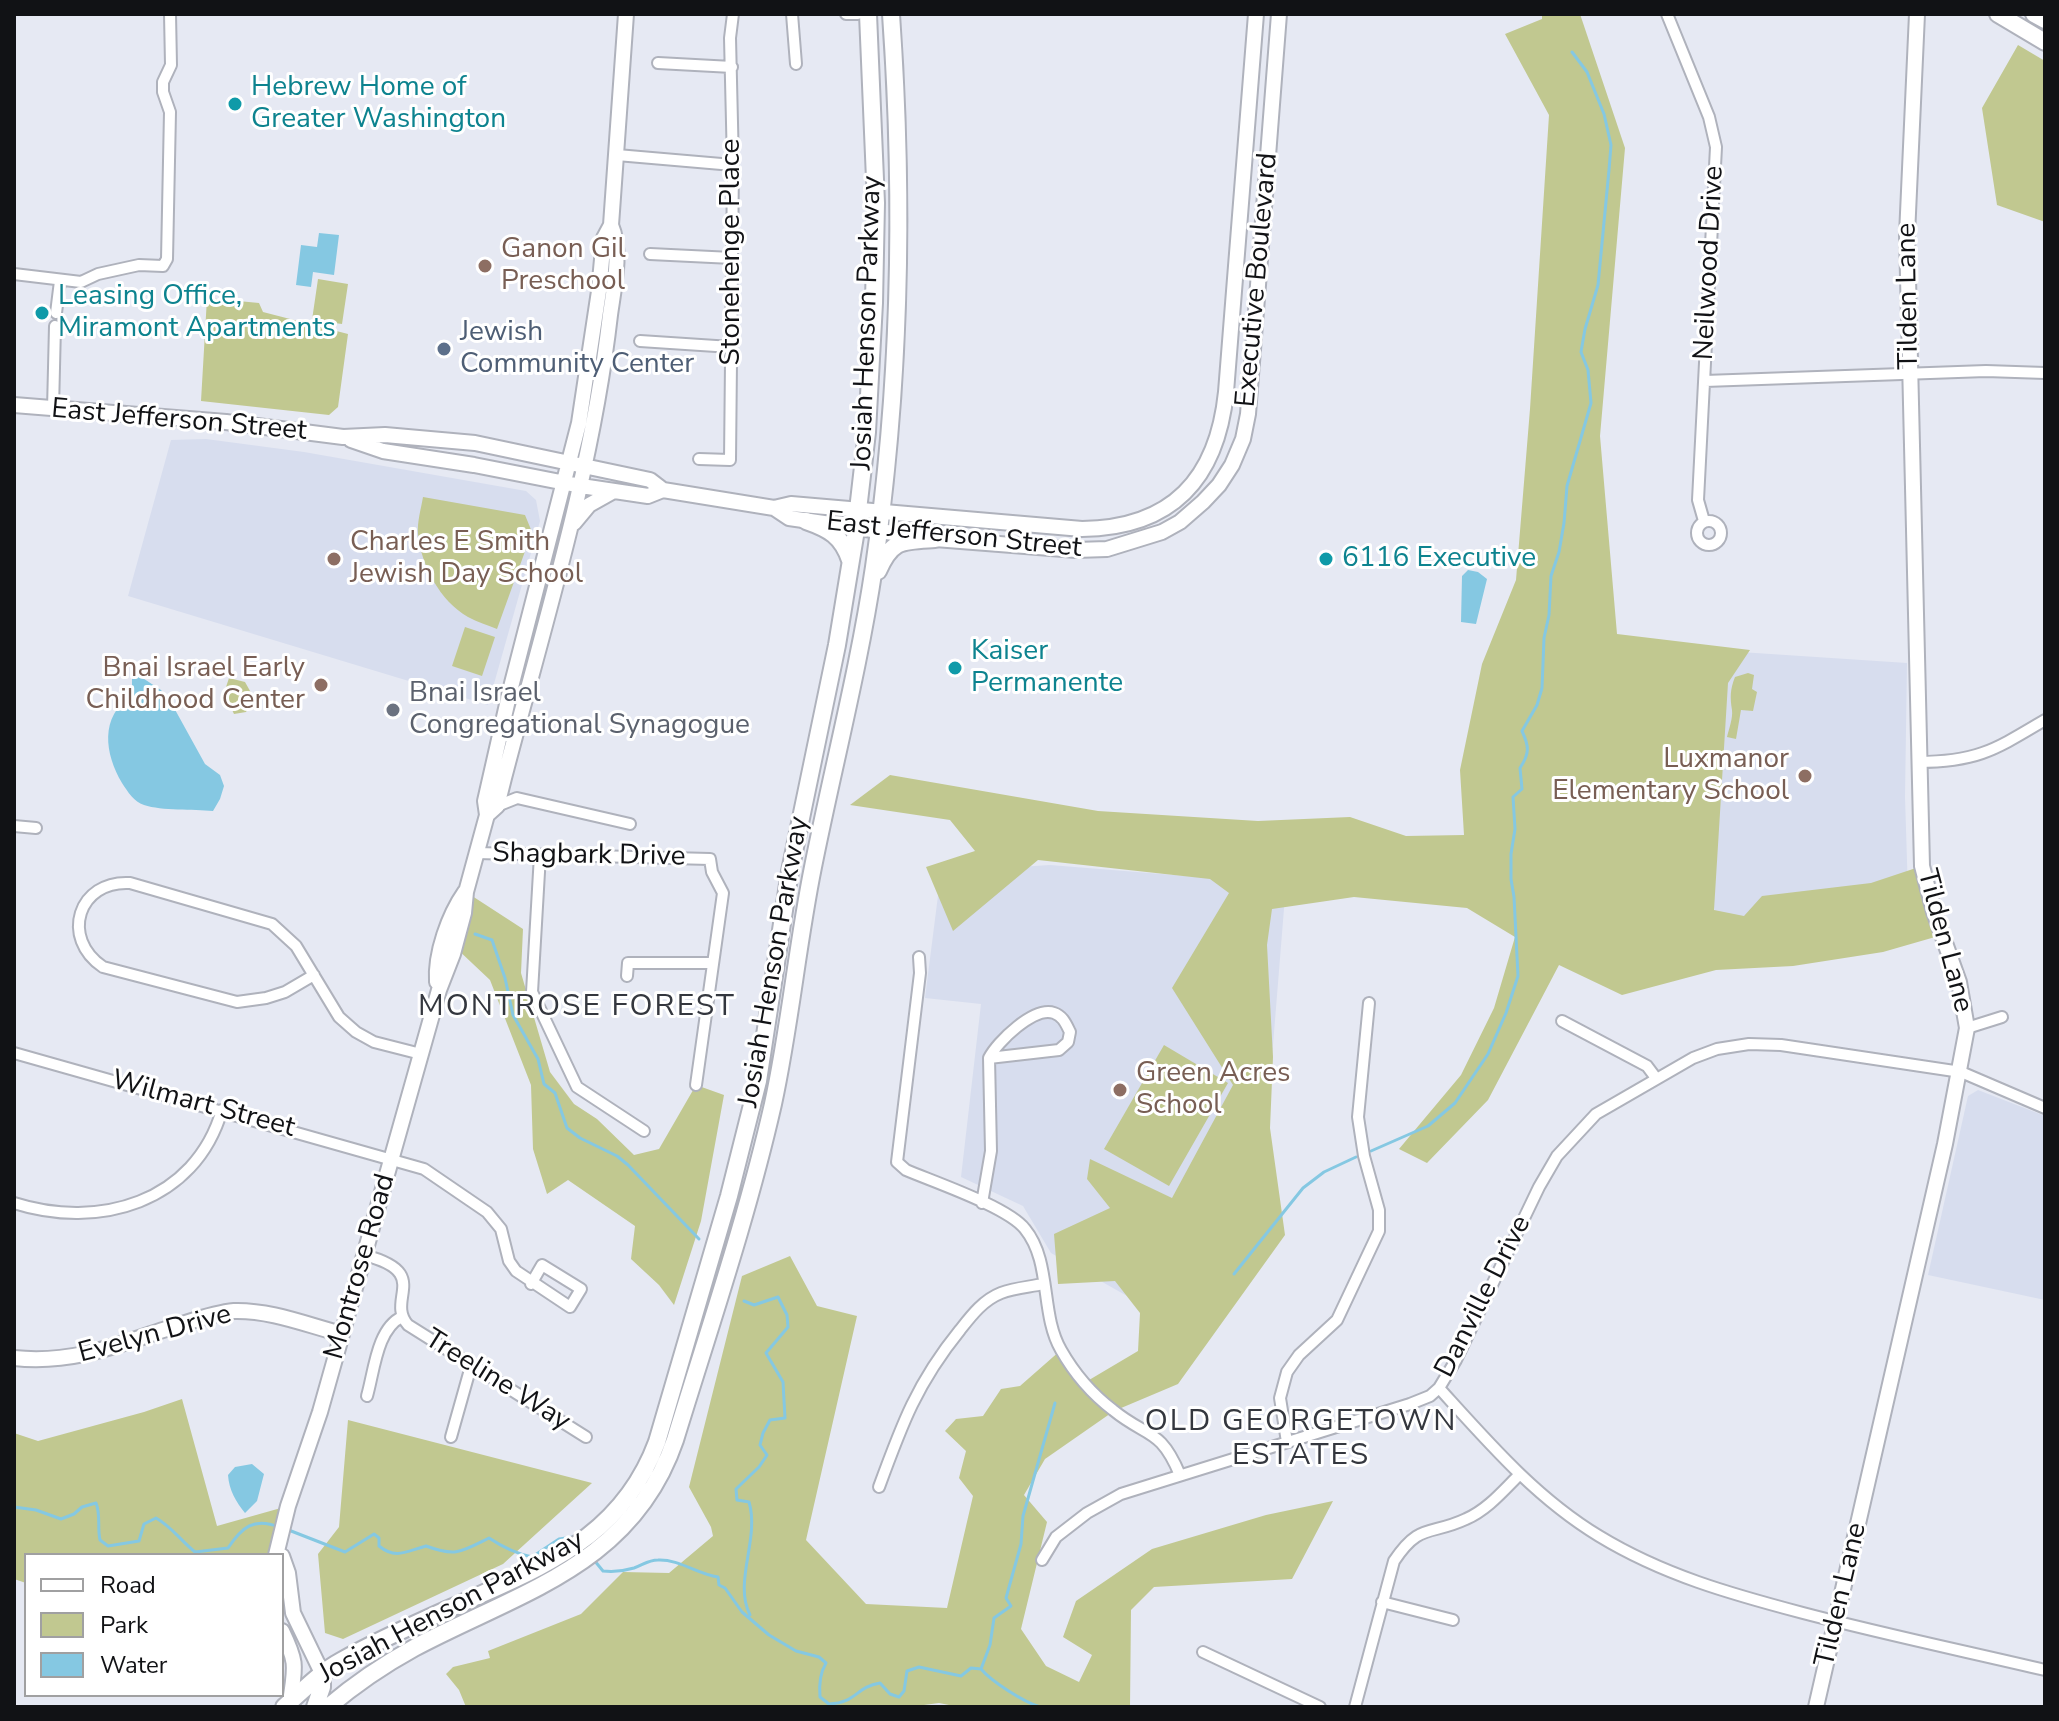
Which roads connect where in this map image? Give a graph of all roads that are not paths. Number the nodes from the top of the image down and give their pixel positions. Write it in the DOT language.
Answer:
graph roads {
  1 [pos="170,14"];
  2 [pos="626,14"];
  3 [pos="733,14"];
  4 [pos="792,14"];
  5 [pos="846,14"];
  6 [pos="858,14"];
  7 [pos="868,14"];
  8 [pos="891,14"];
  9 [pos="1256,14"];
  10 [pos="1279,14"];
  11 [pos="1667,14"];
  12 [pos="1917,14"];
  13 [pos="1998,14"];
  14 [pos="2034,14"];
  15 [pos="2045,20"];
  16 [pos="1254,32"];
  17 [pos="1278,34"];
  18 [pos="2045,42"];
  19 [pos="658,63"];
  20 [pos="796,64"];
  21 [pos="732,67"];
  22 [pos="1270,127"];
  23 [pos="1247,135"];
  24 [pos="617,155"];
  25 [pos="733,165"];
  26 [pos="611,225"];
  27 [pos="650,254"];
  28 [pos="732,258"];
  29 [pos="1236,271"];
  30 [pos="14,274"];
  31 [pos="1259,275"];
  32 [pos="60,281"];
  33 [pos="56,313"];
  34 [pos="55,326"];
  35 [pos="640,341"];
  36 [pos="731,347"];
  37 [pos="1229,353"];
  38 [pos="1253,356"];
  39 [pos="2045,373"];
  40 [pos="1911,374"];
  41 [pos="1705,381"];
  42 [pos="14,405"];
  43 [pos="53,409"];
  44 [pos="343,437"];
  45 [pos="699,459"];
  46 [pos="570,464"];
  47 [pos="586,468"];
  48 [pos="565,483"];
  49 [pos="581,486"];
  50 [pos="663,490"];
  51 [pos="614,491"];
  52 [pos="1167,507"];
  53 [pos="774,508"];
  54 [pos="858,511"];
  55 [pos="881,513"];
  56 [pos="806,521"];
  57 [pos="1704,521"];
  58 [pos="1180,522"];
  59 [pos="571,526"];
  60 [pos="1050,527"];
  61 [pos="856,528"];
  62 [pos="879,532"];
  63 [pos="935,539"];
  64 [pos="1053,549"];
  65 [pos="851,563"];
  66 [pos="871,587"];
  67 [pos="831,671"];
  68 [pos="2045,720"];
  69 [pos="1918,762"];
  70 [pos="835,766"];
  71 [pos="504,778"];
  72 [pos="517,798"];
  73 [pos="492,810"];
  74 [pos="630,824"];
  75 [pos="14,826"];
  76 [pos="36,828"];
  77 [pos="477,853"];
  78 [pos="540,855"];
  79 [pos="919,957"];
  80 [pos="713,963"];
  81 [pos="314,975"];
  82 [pos="627,976"];
  83 [pos="1369,1003"];
  84 [pos="2002,1017"];
  85 [pos="1562,1021"];
  86 [pos="1967,1028"];
  87 [pos="14,1053"];
  88 [pos="421,1054"];
  89 [pos="989,1058"];
  90 [pos="1961,1072"];
  91 [pos="1656,1078"];
  92 [pos="696,1085"];
  93 [pos="2045,1108"];
  94 [pos="222,1110"];
  95 [pos="644,1131"];
  96 [pos="391,1158"];
  97 [pos="14,1203"];
  98 [pos="982,1203"];
  99 [pos="364,1255"];
  100 [pos="531,1284"];
  101 [pos="1043,1284"];
  102 [pos="402,1317"];
  103 [pos="342,1334"];
  104 [pos="14,1358"];
  105 [pos="471,1366"];
  106 [pos="1439,1388"];
  107 [pos="367,1396"];
  108 [pos="451,1437"];
  109 [pos="586,1437"];
  110 [pos="1287,1442"];
  111 [pos="1180,1475"];
  112 [pos="1519,1475"];
  113 [pos="879,1487"];
  114 [pos="601,1537"];
  115 [pos="280,1552"];
  116 [pos="1042,1560"];
  117 [pos="284,1562"];
  118 [pos="557,1568"];
  119 [pos="1382,1602"];
  120 [pos="1453,1620"];
  121 [pos="1836,1622"];
  122 [pos="284,1635"];
  123 [pos="1203,1652"];
  124 [pos="2045,1670"];
  125 [pos="322,1673"];
  126 [pos="287,1705"];
  127 [pos="315,1707"];
  128 [pos="328,1707"];
  129 [pos="1320,1707"];
  130 [pos="1355,1707"];
  131 [pos="1816,1707"];
  1 -- 32 [label="street"];
  2 -- 24 [label="street, Montrose Road"];
  3 -- 21 [label="street, Stonehenge Place"];
  4 -- 20 [label="street"];
  5 -- 6 [label="street"];
  7 -- 54 [label="main road, Josiah Henson Parkway"];
  8 -- 55 [label="main road, Josiah Henson Parkway"];
  9 -- 16 [label="street, Executive Boulevard"];
  10 -- 17 [label="street, Executive Boulevard"];
  11 -- 41 [label="street, Neilwood Drive"];
  12 -- 40 [label="street, Tilden Lane"];
  13 -- 18 [label="main road"];
  14 -- 15 [label="main road"];
  16 -- 17 [label="street"];
  16 -- 23 [label="street, Executive Boulevard"];
  17 -- 22 [label="street, Executive Boulevard"];
  19 -- 21 [label="street"];
  21 -- 25 [label="street, Stonehenge Place"];
  22 -- 23 [label="street"];
  22 -- 31 [label="street, Executive Boulevard"];
  23 -- 29 [label="street, Executive Boulevard"];
  24 -- 25 [label="street"];
  24 -- 26 [label="street, Montrose Road"];
  25 -- 28 [label="street, Stonehenge Place"];
  26 -- 46 [label="street, Montrose Road"];
  26 -- 47 [label="street, Montrose Road"];
  27 -- 28 [label="street"];
  28 -- 36 [label="street, Stonehenge Place"];
  29 -- 31 [label="street"];
  29 -- 37 [label="street, Executive Boulevard"];
  30 -- 32 [label="street"];
  31 -- 38 [label="street, Executive Boulevard"];
  32 -- 33 [label="street"];
  34 -- 43 [label="street"];
  35 -- 36 [label="street"];
  36 -- 45 [label="street, Stonehenge Place"];
  37 -- 38 [label="street"];
  37 -- 52 [label="street, Executive Boulevard"];
  38 -- 58 [label="street, Executive Boulevard"];
  39 -- 40 [label="street"];
  40 -- 41 [label="street"];
  40 -- 69 [label="street, Tilden Lane"];
  41 -- 57 [label="street, Neilwood Drive"];
  42 -- 43 [label="street, East Jefferson Street"];
  43 -- 44 [label="street, East Jefferson Street"];
  44 -- 46 [label="street, East Jefferson Street"];
  44 -- 48 [label="street, East Jefferson Street"];
  46 -- 47 [label="street, East Jefferson Street"];
  46 -- 48 [label="street, Montrose Road"];
  47 -- 49 [label="street, Montrose Road"];
  47 -- 50 [label="street, East Jefferson Street"];
  48 -- 49 [label="street, East Jefferson Street"];
  48 -- 73 [label="street, Montrose Road"];
  49 -- 51 [label="street, East Jefferson Street"];
  49 -- 59 [label="street, Montrose Road"];
  50 -- 51 [label="street, East Jefferson Street"];
  50 -- 53 [label="street, East Jefferson Street"];
  51 -- 59 [label="street"];
  52 -- 60 [label="street, East Jefferson Street"];
  53 -- 54 [label="street, East Jefferson Street"];
  53 -- 56 [label="street, East Jefferson Street"];
  54 -- 55 [label="street, East Jefferson Street"];
  54 -- 61 [label="main road, Josiah Henson Parkway"];
  55 -- 60 [label="street, East Jefferson Street"];
  55 -- 62 [label="main road, Josiah Henson Parkway"];
  56 -- 61 [label="street, East Jefferson Street"];
  56 -- 65 [label="main road"];
  58 -- 64 [label="street, East Jefferson Street"];
  59 -- 71 [label="street, Montrose Road"];
  60 -- 64 [label="street"];
  61 -- 62 [label="street, East Jefferson Street"];
  61 -- 65 [label="main road, Josiah Henson Parkway"];
  62 -- 63 [label="street, East Jefferson Street"];
  62 -- 66 [label="main road, Josiah Henson Parkway"];
  63 -- 64 [label="street, East Jefferson Street"];
  63 -- 66 [label="main road"];
  65 -- 67 [label="main road, Josiah Henson Parkway"];
  66 -- 70 [label="main road, Josiah Henson Parkway"];
  67 -- 70 [label="main road"];
  67 -- 114 [label="main road, Josiah Henson Parkway"];
  68 -- 69 [label="street"];
  69 -- 86 [label="street, Tilden Lane"];
  70 -- 114 [label="main road, Josiah Henson Parkway"];
  71 -- 72 [label="street"];
  71 -- 73 [label="street, Montrose Road"];
  72 -- 73 [label="street"];
  72 -- 74 [label="street"];
  73 -- 77 [label="street, Montrose Road"];
  75 -- 76 [label="street"];
  77 -- 78 [label="street, Shagbark Drive"];
  77 -- 88 [label="street, Montrose Road"];
  78 -- 80 [label="street, Shagbark Drive"];
  78 -- 95 [label="street"];
  79 -- 98 [label="street"];
  80 -- 82 [label="street"];
  80 -- 92 [label="street, Shagbark Drive"];
  81 -- 81 [label="street"];
  81 -- 88 [label="street"];
  83 -- 110 [label="street"];
  84 -- 86 [label="street"];
  85 -- 91 [label="street"];
  86 -- 90 [label="street, Tilden Lane"];
  87 -- 94 [label="street, Wilmart Street"];
  88 -- 96 [label="street, Montrose Road"];
  89 -- 89 [label="street"];
  89 -- 98 [label="street"];
  90 -- 91 [label="street, Danville Drive"];
  90 -- 93 [label="street, Danville Drive"];
  90 -- 121 [label="street, Tilden Lane"];
  91 -- 106 [label="street, Danville Drive"];
  94 -- 96 [label="street, Wilmart Street"];
  94 -- 97 [label="street"];
  96 -- 99 [label="street, Montrose Road"];
  96 -- 100 [label="street, Wilmart Street"];
  98 -- 101 [label="street"];
  99 -- 102 [label="street, Treeline Way"];
  99 -- 103 [label="street, Montrose Road"];
  100 -- 100 [label="street"];
  101 -- 111 [label="street"];
  101 -- 113 [label="street"];
  102 -- 105 [label="street, Treeline Way"];
  102 -- 107 [label="street"];
  103 -- 104 [label="street, Evelyn Drive"];
  103 -- 115 [label="street, Montrose Road"];
  105 -- 108 [label="street"];
  105 -- 109 [label="street, Treeline Way"];
  106 -- 110 [label="street, Danville Drive"];
  106 -- 112 [label="street"];
  110 -- 111 [label="street, Danville Drive"];
  111 -- 116 [label="street, Danville Drive"];
  112 -- 119 [label="street"];
  112 -- 121 [label="street"];
  114 -- 118 [label="main road, Josiah Henson Parkway"];
  117 -- 125 [label="street, Montrose Road"];
  118 -- 125 [label="main road, Josiah Henson Parkway"];
  118 -- 128 [label="main road, Josiah Henson Parkway"];
  119 -- 120 [label="street"];
  119 -- 130 [label="street"];
  121 -- 124 [label="street"];
  121 -- 131 [label="street, Tilden Lane"];
  122 -- 126 [label="street"];
  123 -- 129 [label="street"];
  125 -- 126 [label="main road, Josiah Henson Parkway"];
  125 -- 127 [label="main road"];
}
